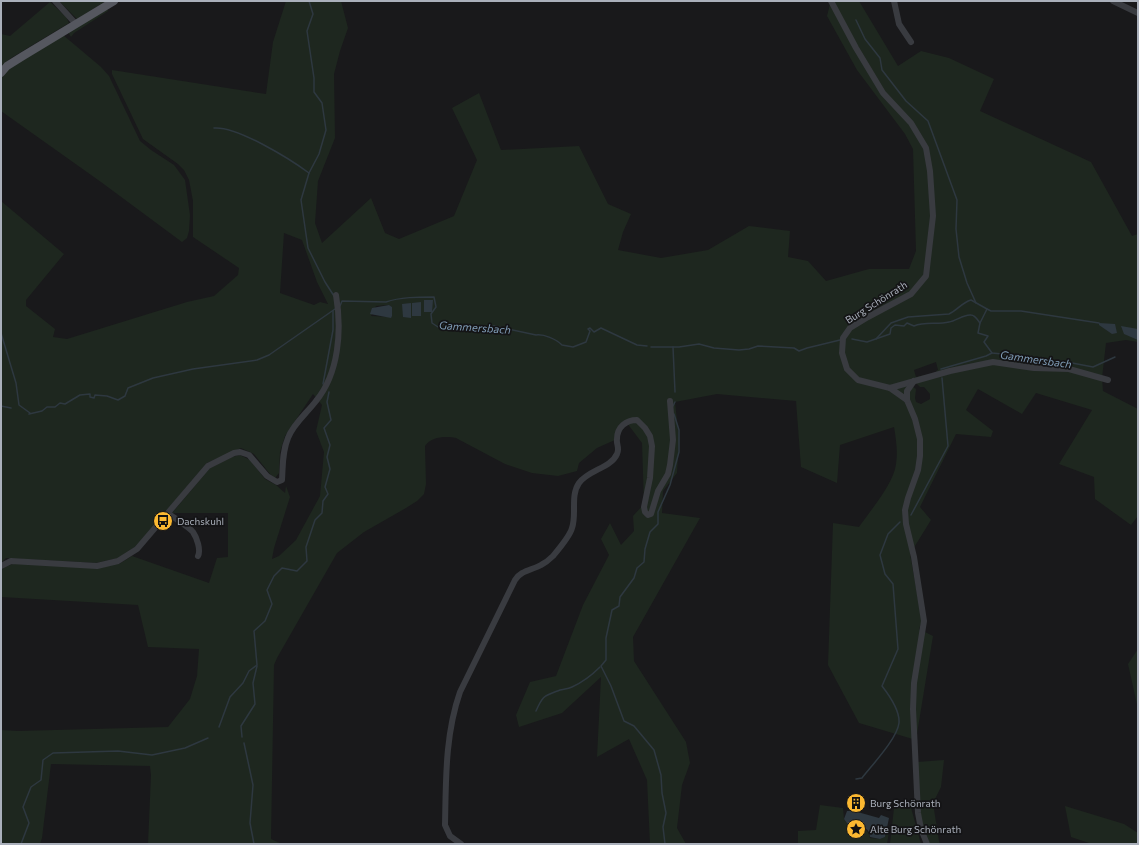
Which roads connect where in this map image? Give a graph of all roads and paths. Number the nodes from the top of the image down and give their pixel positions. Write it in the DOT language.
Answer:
graph roads {
  1 [pos="55,1"];
  2 [pos="114,1"];
  3 [pos="831,1"];
  4 [pos="894,1"];
  5 [pos="1113,1"];
  6 [pos="1138,13"];
  7 [pos="76,24"];
  8 [pos="911,42"];
  9 [pos="1,73"];
  10 [pos="336,296"];
  11 [pos="1108,380"];
  12 [pos="914,381"];
  13 [pos="890,388"];
  14 [pos="907,400"];
  15 [pos="670,401"];
  16 [pos="168,513"];
  17 [pos="198,556"];
  18 [pos="1,566"];
  19 [pos="462,844"];
  20 [pos="927,844"];
  1 -- 7 [label="street"];
  2 -- 7 [label="main road"];
  3 -- 13 [label="street, Burg Schönrath"];
  4 -- 8 [label="street"];
  5 -- 6 [label="street"];
  7 -- 9 [label="main road"];
  10 -- 16 [label="street"];
  11 -- 12 [label="street"];
  12 -- 13 [label="street"];
  12 -- 14 [label="street"];
  13 -- 14 [label="street, Burg Schönrath"];
  14 -- 20 [label="street"];
  15 -- 19 [label="street"];
  16 -- 17 [label="street"];
  16 -- 18 [label="street"];
}
